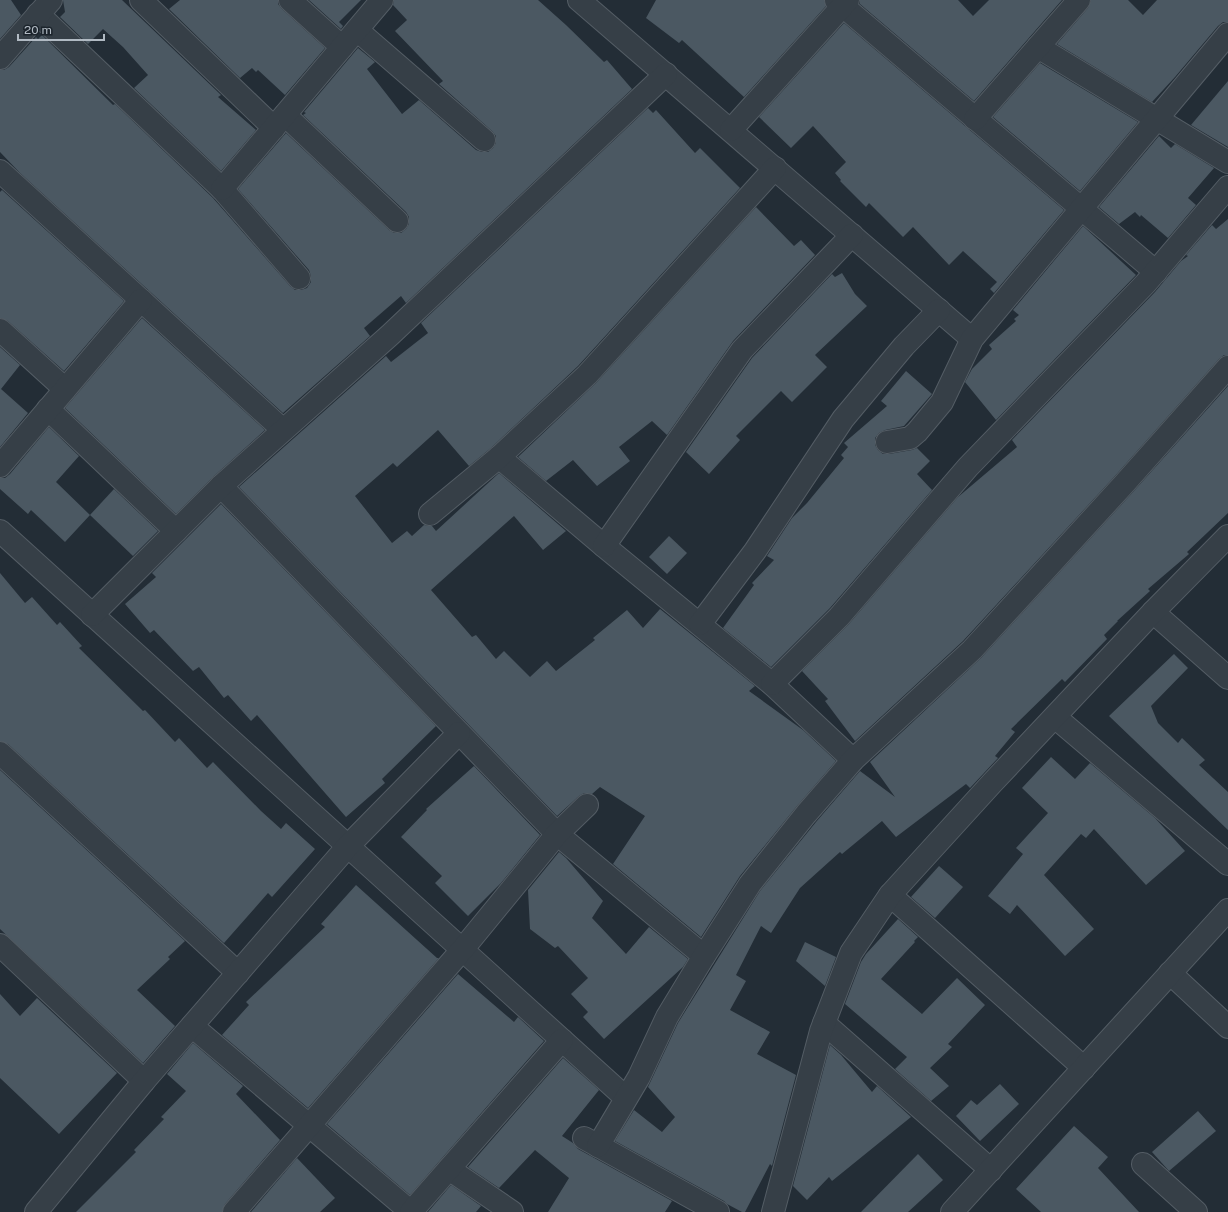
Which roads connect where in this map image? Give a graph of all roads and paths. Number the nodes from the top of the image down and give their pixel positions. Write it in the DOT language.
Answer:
graph roads {
  1 [pos="142,0"];
  2 [pos="290,0"];
  3 [pos="382,0"];
  4 [pos="579,0"];
  5 [pos="1079,0"];
  6 [pos="842,2"];
  7 [pos="44,7"];
  8 [pos="357,30"];
  9 [pos="1228,34"];
  10 [pos="342,47"];
  11 [pos="1038,47"];
  12 [pos="0,58"];
  13 [pos="666,74"];
  14 [pos="1157,118"];
  15 [pos="975,119"];
  16 [pos="279,121"];
  17 [pos="731,130"];
  18 [pos="484,140"];
  19 [pos="1228,162"];
  20 [pos="775,168"];
  21 [pos="0,171"];
  22 [pos="1228,187"];
  23 [pos="222,189"];
  24 [pos="1080,209"];
  25 [pos="397,221"];
  26 [pos="852,235"];
  27 [pos="1156,272"];
  28 [pos="299,278"];
  29 [pos="141,300"];
  30 [pos="939,310"];
  31 [pos="0,330"];
  32 [pos="972,339"];
  33 [pos="1228,367"];
  34 [pos="65,389"];
  35 [pos="48,409"];
  36 [pos="283,430"];
  37 [pos="887,442"];
  38 [pos="499,457"];
  39 [pos="0,466"];
  40 [pos="221,486"];
  41 [pos="430,514"];
  42 [pos="176,531"];
  43 [pos="0,532"];
  44 [pos="1228,536"];
  45 [pos="604,546"];
  46 [pos="1153,612"];
  47 [pos="92,615"];
  48 [pos="700,624"];
  49 [pos="1228,678"];
  50 [pos="772,684"];
  51 [pos="1055,717"];
  52 [pos="459,732"];
  53 [pos="0,753"];
  54 [pos="853,760"];
  55 [pos="587,805"];
  56 [pos="557,834"];
  57 [pos="348,846"];
  58 [pos="1228,864"];
  59 [pos="890,895"];
  60 [pos="1228,910"];
  61 [pos="0,945"];
  62 [pos="462,950"];
  63 [pos="704,956"];
  64 [pos="238,972"];
  65 [pos="1170,973"];
  66 [pos="824,1023"];
  67 [pos="192,1026"];
  68 [pos="1228,1027"];
  69 [pos="562,1040"];
  70 [pos="1084,1068"];
  71 [pos="144,1081"];
  72 [pos="626,1098"];
  73 [pos="309,1125"];
  74 [pos="1143,1164"];
  75 [pos="449,1169"];
  76 [pos="990,1170"];
  77 [pos="36,1212"];
  78 [pos="234,1212"];
  79 [pos="411,1212"];
  80 [pos="512,1212"];
  81 [pos="718,1212"];
  82 [pos="773,1212"];
  83 [pos="952,1212"];
  84 [pos="1196,1212"];
  1 -- 16 [label="street"];
  2 -- 10 [label="street"];
  3 -- 8 [label="street"];
  4 -- 13 [label="street"];
  5 -- 11 [label="street"];
  6 -- 15 [label="street"];
  6 -- 17 [label="street"];
  7 -- 12 [label="street"];
  7 -- 23 [label="street"];
  8 -- 10 [label="street"];
  8 -- 18 [label="street"];
  9 -- 14 [label="street"];
  10 -- 16 [label="street"];
  11 -- 14 [label="street"];
  11 -- 15 [label="street"];
  13 -- 17 [label="street"];
  13 -- 36 [label="street"];
  14 -- 19 [label="street"];
  14 -- 24 [label="street"];
  15 -- 24 [label="street"];
  16 -- 23 [label="street"];
  16 -- 25 [label="street"];
  17 -- 20 [label="street"];
  20 -- 26 [label="street"];
  20 -- 38 [label="street"];
  21 -- 29 [label="street"];
  22 -- 27 [label="street"];
  23 -- 28 [label="street"];
  24 -- 27 [label="street"];
  24 -- 32 [label="street"];
  26 -- 30 [label="street"];
  26 -- 45 [label="street"];
  27 -- 50 [label="street"];
  29 -- 34 [label="street"];
  29 -- 36 [label="street"];
  30 -- 32 [label="street"];
  30 -- 48 [label="street"];
  31 -- 34 [label="street"];
  32 -- 37 [label="street"];
  33 -- 54 [label="street"];
  34 -- 35 [label="street"];
  35 -- 39 [label="street"];
  35 -- 42 [label="street"];
  36 -- 40 [label="street"];
  38 -- 41 [label="street"];
  38 -- 45 [label="street"];
  40 -- 42 [label="street"];
  40 -- 52 [label="street"];
  42 -- 47 [label="street"];
  43 -- 47 [label="street"];
  44 -- 46 [label="street"];
  45 -- 48 [label="street"];
  46 -- 49 [label="street"];
  46 -- 51 [label="street"];
  47 -- 57 [label="street"];
  48 -- 50 [label="street"];
  50 -- 54 [label="street"];
  51 -- 58 [label="street"];
  51 -- 59 [label="street"];
  52 -- 56 [label="street"];
  52 -- 57 [label="street"];
  53 -- 64 [label="street"];
  54 -- 63 [label="street"];
  55 -- 56 [label="street"];
  56 -- 62 [label="street"];
  56 -- 63 [label="street"];
  57 -- 62 [label="street"];
  57 -- 64 [label="street"];
  59 -- 66 [label="street"];
  59 -- 70 [label="street"];
  60 -- 65 [label="street"];
  61 -- 71 [label="street"];
  62 -- 69 [label="street"];
  62 -- 73 [label="street"];
  63 -- 72 [label="street"];
  64 -- 67 [label="street"];
  65 -- 68 [label="street"];
  65 -- 70 [label="street"];
  66 -- 76 [label="street"];
  66 -- 82 [label="street"];
  67 -- 71 [label="street"];
  67 -- 73 [label="street"];
  69 -- 72 [label="street"];
  69 -- 75 [label="street"];
  70 -- 76 [label="street"];
  71 -- 77 [label="street"];
  72 -- 81 [label="street"];
  73 -- 78 [label="street"];
  73 -- 79 [label="street"];
  74 -- 84 [label="street"];
  75 -- 79 [label="street"];
  75 -- 80 [label="street"];
  76 -- 83 [label="street"];
}
